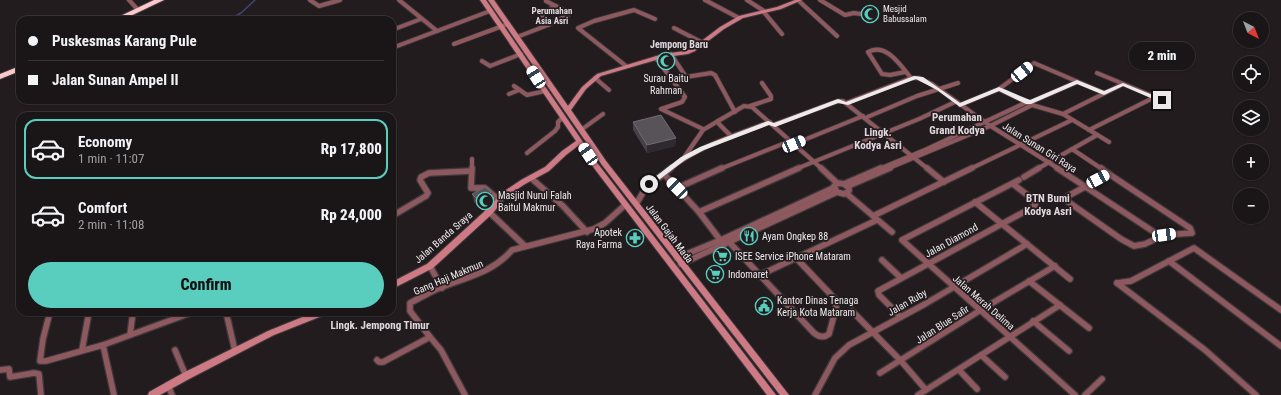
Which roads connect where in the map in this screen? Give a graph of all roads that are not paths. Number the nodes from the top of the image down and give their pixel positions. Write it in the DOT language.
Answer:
graph roads {
  1 [pos="129,0"];
  2 [pos="160,0"];
  3 [pos="166,0"];
  4 [pos="310,0"];
  5 [pos="340,0"];
  6 [pos="400,0"];
  7 [pos="483,0"];
  8 [pos="491,0"];
  9 [pos="705,0"];
  10 [pos="747,0"];
  11 [pos="758,0"];
  12 [pos="799,0"];
  13 [pos="820,0"];
  14 [pos="546,1"];
  15 [pos="751,2"];
  16 [pos="556,6"];
  17 [pos="138,10"];
  18 [pos="490,11"];
  19 [pos="764,11"];
  20 [pos="861,14"];
  21 [pos="125,16"];
  22 [pos="131,16"];
  23 [pos="739,18"];
  24 [pos="421,19"];
  25 [pos="655,20"];
  26 [pos="508,24"];
  27 [pos="548,25"];
  28 [pos="500,27"];
  29 [pos="396,28"];
  30 [pos="674,28"];
  31 [pos="436,31"];
  32 [pos="782,34"];
  33 [pos="837,36"];
  34 [pos="517,37"];
  35 [pos="703,42"];
  36 [pos="454,44"];
  37 [pos="396,46"];
  38 [pos="521,54"];
  39 [pos="672,54"];
  40 [pos="656,58"];
  41 [pos="482,61"];
  42 [pos="16,65"];
  43 [pos="626,66"];
  44 [pos="16,70"];
  45 [pos="0,72"];
  46 [pos="905,72"];
  47 [pos="1097,73"];
  48 [pos="0,77"];
  49 [pos="595,78"];
  50 [pos="911,78"];
  51 [pos="1077,82"];
  52 [pos="762,83"];
  53 [pos="958,83"];
  54 [pos="1123,84"];
  55 [pos="514,86"];
  56 [pos="939,89"];
  57 [pos="999,89"];
  58 [pos="519,90"];
  59 [pos="609,90"];
  60 [pos="549,93"];
  61 [pos="1104,93"];
  62 [pos="509,94"];
  63 [pos="1155,97"];
  64 [pos="1162,100"];
  65 [pos="955,102"];
  66 [pos="846,103"];
  67 [pos="1030,103"];
  68 [pos="960,105"];
  69 [pos="753,108"];
  70 [pos="735,112"];
  71 [pos="565,114"];
  72 [pos="603,114"];
  73 [pos="1063,114"];
  74 [pos="864,117"];
  75 [pos="1072,120"];
  76 [pos="718,121"];
  77 [pos="772,124"];
  78 [pos="988,125"];
  79 [pos="581,130"];
  80 [pos="703,130"];
  81 [pos="1089,130"];
  82 [pos="885,133"];
  83 [pos="1097,135"];
  84 [pos="732,136"];
  85 [pos="580,141"];
  86 [pos="1109,142"];
  87 [pos="792,143"];
  88 [pos="1020,146"];
  89 [pos="1072,149"];
  90 [pos="527,153"];
  91 [pos="916,158"];
  92 [pos="472,159"];
  93 [pos="683,159"];
  94 [pos="813,162"];
  95 [pos="1048,163"];
  96 [pos="600,164"];
  97 [pos="471,172"];
  98 [pos="1110,173"];
  99 [pos="664,174"];
  100 [pos="531,178"];
  101 [pos="944,182"];
  102 [pos="1013,184"];
  103 [pos="846,185"];
  104 [pos="1086,186"];
  105 [pos="677,188"];
  106 [pos="836,188"];
  107 [pos="846,193"];
  108 [pos="499,200"];
  109 [pos="975,202"];
  110 [pos="636,204"];
  111 [pos="624,205"];
  112 [pos="488,212"];
  113 [pos="699,212"];
  114 [pos="396,214"];
  115 [pos="875,218"];
  116 [pos="1001,223"];
  117 [pos="656,231"];
  118 [pos="587,232"];
  119 [pos="892,232"];
  120 [pos="648,235"];
  121 [pos="1160,236"];
  122 [pos="720,240"];
  123 [pos="727,244"];
  124 [pos="1027,244"];
  125 [pos="524,246"];
  126 [pos="798,259"];
  127 [pos="882,260"];
  128 [pos="679,261"];
  129 [pos="1169,261"];
  130 [pos="927,264"];
  131 [pos="430,266"];
  132 [pos="1055,266"];
  133 [pos="760,275"];
  134 [pos="901,278"];
  135 [pos="1070,279"];
  136 [pos="1029,281"];
  137 [pos="396,284"];
  138 [pos="953,287"];
  139 [pos="442,288"];
  140 [pos="707,296"];
  141 [pos="698,300"];
  142 [pos="1060,304"];
  143 [pos="979,310"];
  144 [pos="1281,310"];
  145 [pos="852,312"];
  146 [pos="49,316"];
  147 [pos="88,316"];
  148 [pos="132,316"];
  149 [pos="171,316"];
  150 [pos="180,316"];
  151 [pos="227,316"];
  152 [pos="313,316"];
  153 [pos="901,317"];
  154 [pos="171,319"];
  155 [pos="1033,321"];
  156 [pos="1088,328"];
  157 [pos="873,333"];
  158 [pos="130,335"];
  159 [pos="1010,336"];
  160 [pos="430,337"];
  161 [pos="102,345"];
  162 [pos="1281,346"];
  163 [pos="82,350"];
  164 [pos="175,350"];
  165 [pos="235,351"];
  166 [pos="1069,351"];
  167 [pos="981,355"];
  168 [pos="377,360"];
  169 [pos="900,361"];
  170 [pos="0,370"];
  171 [pos="959,370"];
  172 [pos="880,373"];
  173 [pos="186,376"];
  174 [pos="1005,377"];
  175 [pos="1102,379"];
  176 [pos="168,385"];
  177 [pos="977,389"];
  178 [pos="926,390"];
  179 [pos="41,395"];
  180 [pos="114,395"];
  181 [pos="152,395"];
  182 [pos="172,395"];
  183 [pos="465,395"];
  184 [pos="772,395"];
  185 [pos="785,395"];
  186 [pos="815,395"];
  187 [pos="918,395"];
  188 [pos="1075,395"];
  189 [pos="1085,395"];
  190 [pos="1256,395"];
  1 -- 17 [label="street"];
  2 -- 17 [label="highway"];
  3 -- 22 [label="highway"];
  4 -- 5 [label="street"];
  6 -- 24 [label="street"];
  7 -- 18 [label="main road, Jalan Gajah Mada"];
  8 -- 26 [label="main road, Jalan Gajah Mada"];
  9 -- 23 [label="street"];
  10 -- 15 [label="street"];
  11 -- 15 [label="street"];
  12 -- 19 [label="main road"];
  12 -- 33 [label="street"];
  13 -- 20 [label="street"];
  14 -- 16 [label="street"];
  15 -- 19 [label="street"];
  16 -- 27 [label="street"];
  16 -- 27 [label="street"];
  17 -- 21 [label="highway"];
  18 -- 28 [label="main road, Jalan Gajah Mada"];
  18 -- 31 [label="street"];
  19 -- 23 [label="main road"];
  19 -- 32 [label="street"];
  23 -- 35 [label="main road"];
  24 -- 29 [label="street"];
  24 -- 31 [label="street"];
  25 -- 43 [label="street"];
  26 -- 28 [label="street"];
  26 -- 34 [label="main road, Jalan Gajah Mada"];
  27 -- 34 [label="street"];
  28 -- 36 [label="street"];
  28 -- 38 [label="main road, Jalan Gajah Mada"];
  30 -- 35 [label="street"];
  31 -- 37 [label="street"];
  34 -- 60 [label="main road, Jalan Gajah Mada"];
  35 -- 39 [label="main road"];
  38 -- 41 [label="street"];
  38 -- 60 [label="main road, Jalan Gajah Mada"];
  39 -- 40 [label="main road"];
  39 -- 70 [label="street"];
  40 -- 43 [label="main road"];
  40 -- 80 [label="street"];
  42 -- 45 [label="highway"];
  43 -- 49 [label="main road"];
  44 -- 48 [label="highway"];
  46 -- 46 [label="street"];
  46 -- 50 [label="street"];
  47 -- 54 [label="street"];
  49 -- 59 [label="street"];
  49 -- 71 [label="main road"];
  50 -- 56 [label="street, Jalan Sunan Giri Raya"];
  50 -- 66 [label="street"];
  51 -- 57 [label="street"];
  51 -- 61 [label="street"];
  51 -- 67 [label="street"];
  52 -- 69 [label="street"];
  53 -- 56 [label="street"];
  54 -- 61 [label="street"];
  54 -- 63 [label="street"];
  55 -- 58 [label="street"];
  56 -- 65 [label="street, Jalan Sunan Giri Raya"];
  56 -- 74 [label="street"];
  57 -- 67 [label="street"];
  57 -- 68 [label="street"];
  58 -- 60 [label="street"];
  58 -- 62 [label="street"];
  60 -- 71 [label="main road, Jalan Gajah Mada"];
  61 -- 73 [label="street"];
  63 -- 64 [label="street"];
  63 -- 81 [label="street"];
  65 -- 68 [label="street, Jalan Sunan Giri Raya"];
  65 -- 82 [label="street"];
  66 -- 74 [label="street"];
  66 -- 77 [label="street"];
  67 -- 73 [label="street"];
  67 -- 78 [label="street"];
  68 -- 78 [label="street, Jalan Sunan Giri Raya"];
  69 -- 70 [label="street"];
  69 -- 77 [label="street"];
  70 -- 76 [label="street"];
  71 -- 79 [label="main road, Jalan Gajah Mada"];
  71 -- 85 [label="main road, Jalan Gajah Mada"];
  71 -- 90 [label="street"];
  72 -- 79 [label="street"];
  73 -- 75 [label="street"];
  74 -- 82 [label="street"];
  74 -- 87 [label="street"];
  75 -- 81 [label="street"];
  75 -- 88 [label="street"];
  76 -- 80 [label="street"];
  76 -- 84 [label="street"];
  77 -- 84 [label="street"];
  77 -- 87 [label="street"];
  78 -- 88 [label="street, Jalan Sunan Giri Raya"];
  78 -- 91 [label="street"];
  79 -- 96 [label="main road, Jalan Gajah Mada"];
  80 -- 93 [label="street"];
  81 -- 83 [label="street"];
  82 -- 91 [label="street"];
  82 -- 94 [label="street"];
  83 -- 86 [label="street"];
  83 -- 89 [label="street"];
  84 -- 93 [label="street"];
  85 -- 96 [label="main road, Jalan Gajah Mada"];
  85 -- 100 [label="main road, Jalan Banda Sraya"];
  87 -- 94 [label="street"];
  87 -- 105 [label="street"];
  88 -- 95 [label="street, Jalan Sunan Giri Raya"];
  88 -- 101 [label="street"];
  89 -- 95 [label="street"];
  89 -- 98 [label="street"];
  91 -- 101 [label="street"];
  91 -- 103 [label="street"];
  92 -- 97 [label="street"];
  93 -- 99 [label="street"];
  94 -- 106 [label="street"];
  94 -- 113 [label="street"];
  95 -- 102 [label="street"];
  95 -- 104 [label="street, Jalan Sunan Giri Raya"];
  96 -- 110 [label="main road, Jalan Gajah Mada"];
  96 -- 111 [label="main road, Jalan Gajah Mada"];
  97 -- 108 [label="street"];
  97 -- 114 [label="street"];
  98 -- 104 [label="street"];
  98 -- 121 [label="street"];
  99 -- 105 [label="street"];
  99 -- 110 [label="street"];
  100 -- 108 [label="main road, Jalan Banda Sraya"];
  100 -- 118 [label="street"];
  101 -- 115 [label="street"];
  102 -- 109 [label="street"];
  102 -- 116 [label="street, Jalan Diamond"];
  103 -- 106 [label="street"];
  103 -- 107 [label="street"];
  104 -- 121 [label="street, Jalan Sunan Giri Raya"];
  104 -- 121 [label="street"];
  105 -- 113 [label="street"];
  106 -- 107 [label="street"];
  106 -- 122 [label="street"];
  106 -- 123 [label="street"];
  107 -- 115 [label="street"];
  108 -- 112 [label="main road, Jalan Banda Sraya"];
  109 -- 116 [label="street"];
  109 -- 130 [label="street, Jalan Merah Delima"];
  110 -- 117 [label="main road, Jalan Gajah Mada"];
  111 -- 118 [label="street, Gang Haji Makmun"];
  111 -- 120 [label="main road, Jalan Gajah Mada"];
  112 -- 125 [label="street"];
  112 -- 131 [label="main road, Jalan Banda Sraya"];
  113 -- 122 [label="street"];
  115 -- 119 [label="street"];
  115 -- 126 [label="street"];
  116 -- 124 [label="street"];
  116 -- 130 [label="street, Jalan Diamond"];
  117 -- 120 [label="main road"];
  117 -- 128 [label="main road, Jalan Gajah Mada"];
  118 -- 125 [label="street, Gang Haji Makmun"];
  120 -- 141 [label="main road, Jalan Gajah Mada"];
  122 -- 123 [label="street"];
  122 -- 128 [label="street"];
  123 -- 128 [label="street"];
  123 -- 133 [label="street"];
  124 -- 132 [label="street"];
  124 -- 138 [label="street, Jalan Ruby"];
  125 -- 139 [label="street, Gang Haji Makmun"];
  126 -- 133 [label="street"];
  126 -- 133 [label="street"];
  127 -- 134 [label="street"];
  128 -- 140 [label="main road, Jalan Gajah Mada"];
  129 -- 144 [label="street"];
  129 -- 162 [label="street"];
  129 -- 190 [label="street"];
  130 -- 134 [label="street, Jalan Diamond"];
  130 -- 138 [label="street, Jalan Merah Delima"];
  131 -- 137 [label="main road, Jalan Banda Sraya"];
  131 -- 139 [label="street"];
  132 -- 135 [label="street"];
  132 -- 136 [label="street, Jalan Blue Safir"];
  134 -- 153 [label="street, Jalan Diamond"];
  136 -- 142 [label="street"];
  136 -- 143 [label="street, Jalan Blue Safir"];
  138 -- 143 [label="street, Jalan Merah Delima"];
  138 -- 153 [label="street, Jalan Ruby"];
  139 -- 160 [label="street, Gang Haji Makmun"];
  140 -- 141 [label="main road"];
  140 -- 185 [label="main road, Jalan Gajah Mada"];
  141 -- 184 [label="main road, Jalan Gajah Mada"];
  142 -- 155 [label="street"];
  142 -- 156 [label="street"];
  143 -- 159 [label="street, Jalan Merah Delima"];
  143 -- 169 [label="street, Jalan Blue Safir"];
  145 -- 157 [label="street"];
  146 -- 163 [label="street"];
  147 -- 163 [label="street"];
  148 -- 158 [label="street"];
  149 -- 154 [label="street"];
  150 -- 154 [label="street"];
  151 -- 165 [label="street"];
  152 -- 165 [label="main road"];
  153 -- 157 [label="street, Jalan Ruby"];
  154 -- 158 [label="street"];
  155 -- 159 [label="street"];
  155 -- 166 [label="street"];
  157 -- 169 [label="street"];
  157 -- 186 [label="street, Jalan Ruby"];
  158 -- 161 [label="street"];
  159 -- 167 [label="street"];
  159 -- 188 [label="street, Jalan Merah Delima"];
  160 -- 168 [label="street"];
  160 -- 183 [label="street"];
  161 -- 163 [label="street"];
  161 -- 180 [label="street"];
  164 -- 173 [label="street"];
  165 -- 173 [label="main road"];
  167 -- 171 [label="street"];
  167 -- 174 [label="street"];
  169 -- 172 [label="street, Jalan Blue Safir"];
  169 -- 178 [label="street"];
  170 -- 179 [label="street"];
  171 -- 177 [label="street"];
  171 -- 178 [label="street"];
  173 -- 176 [label="main road"];
  175 -- 189 [label="street"];
  176 -- 181 [label="main road"];
  176 -- 182 [label="street"];
  178 -- 187 [label="street"];
}
